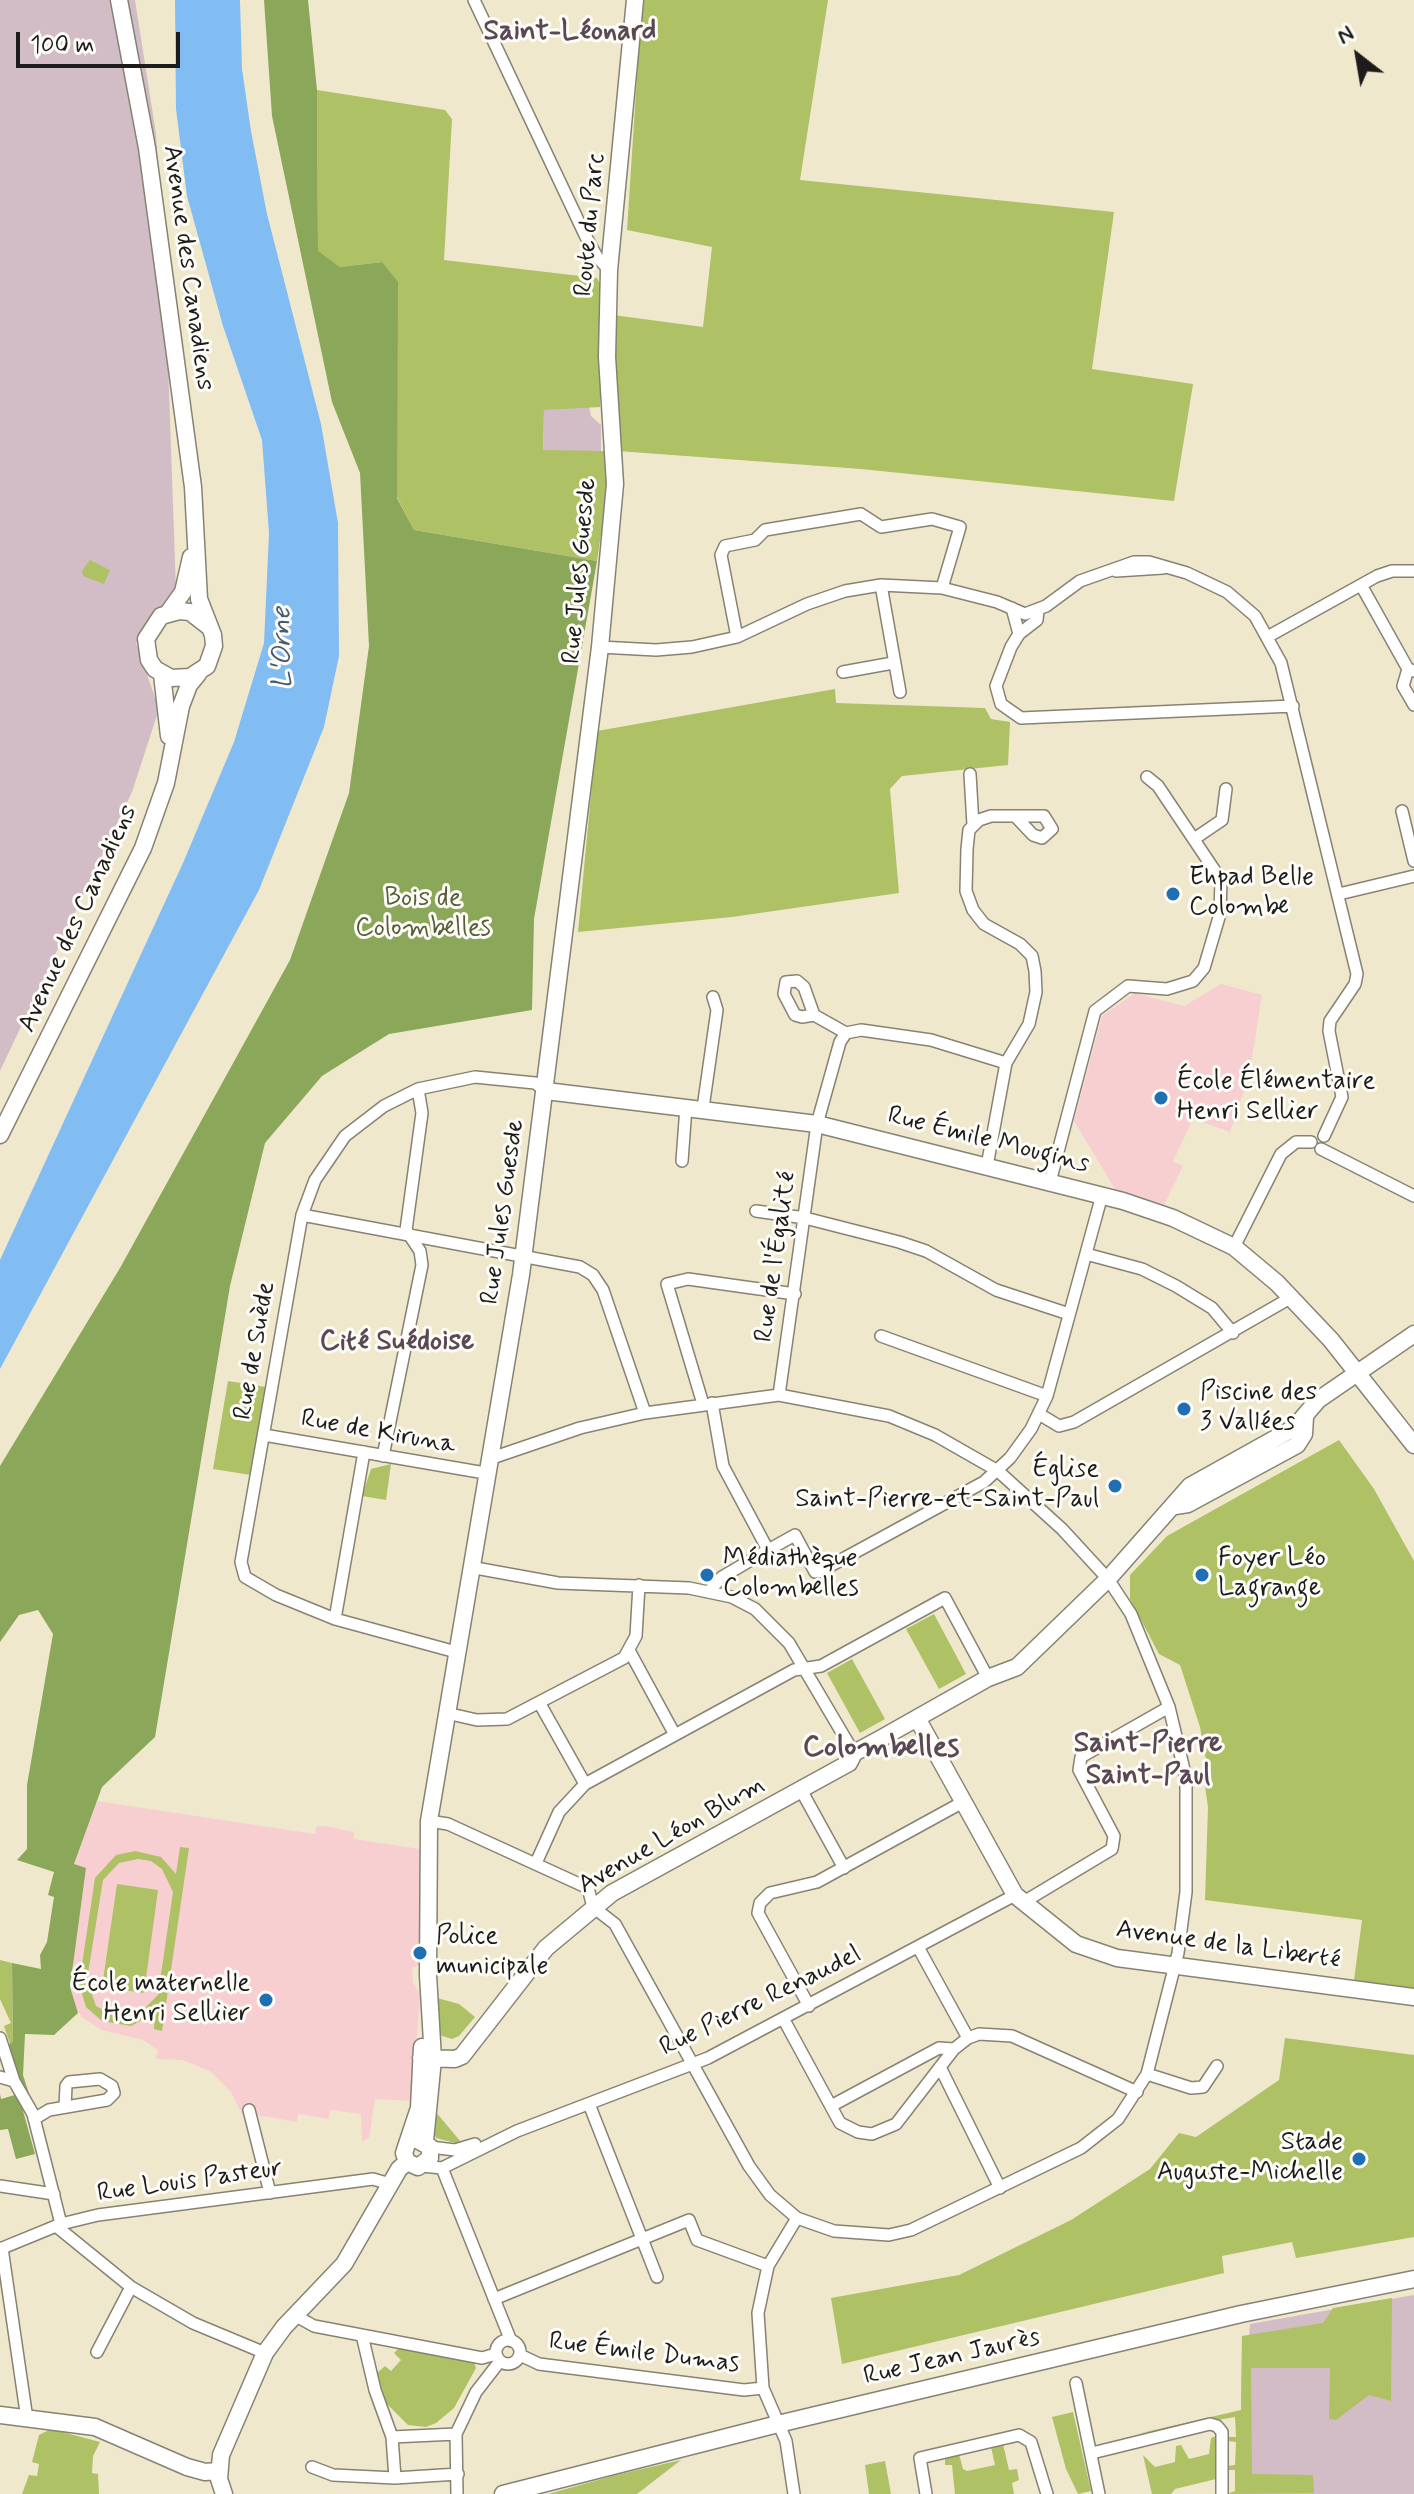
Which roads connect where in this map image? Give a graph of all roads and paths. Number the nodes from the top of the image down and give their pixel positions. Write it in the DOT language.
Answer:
graph roads {
  1 [pos="119,0"];
  2 [pos="474,0"];
  3 [pos="635,0"];
  4 [pos="609,270"];
  5 [pos="612,454"];
  6 [pos="194,544"];
  7 [pos="1414,571"];
  8 [pos="881,585"];
  9 [pos="1361,585"];
  10 [pos="942,588"];
  11 [pos="1012,608"];
  12 [pos="1038,611"];
  13 [pos="168,613"];
  14 [pos="208,626"];
  15 [pos="1019,634"];
  16 [pos="1269,636"];
  17 [pos="737,637"];
  18 [pos="600,647"];
  19 [pos="893,663"];
  20 [pos="1411,670"];
  21 [pos="843,672"];
  22 [pos="199,673"];
  23 [pos="162,674"];
  24 [pos="900,692"];
  25 [pos="1414,705"];
  26 [pos="1293,706"];
  27 [pos="170,763"];
  28 [pos="970,774"];
  29 [pos="1147,777"];
  30 [pos="1226,789"];
  31 [pos="1402,811"];
  32 [pos="1016,817"];
  33 [pos="973,825"];
  34 [pos="1194,839"];
  35 [pos="1414,861"];
  36 [pos="1414,876"];
  37 [pos="1339,894"];
  38 [pos="713,997"];
  39 [pos="814,1015"];
  40 [pos="846,1033"];
  41 [pos="1006,1063"];
  42 [pos="418,1089"];
  43 [pos="546,1091"];
  44 [pos="686,1107"];
  45 [pos="703,1108"];
  46 [pos="817,1124"];
  47 [pos="0,1135"];
  48 [pos="1316,1146"];
  49 [pos="682,1161"];
  50 [pos="987,1166"];
  51 [pos="1050,1182"];
  52 [pos="1102,1195"];
  53 [pos="1414,1196"];
  54 [pos="756,1211"];
  55 [pos="302,1215"];
  56 [pos="805,1218"];
  57 [pos="414,1239"];
  58 [pos="1234,1247"];
  59 [pos="1086,1254"];
  60 [pos="523,1258"];
  61 [pos="795,1294"];
  62 [pos="1292,1297"];
  63 [pos="1069,1314"];
  64 [pos="1233,1333"];
  65 [pos="1414,1334"];
  66 [pos="881,1336"];
  67 [pos="1358,1373"];
  68 [pos="779,1395"];
  69 [pos="1047,1396"];
  70 [pos="708,1403"];
  71 [pos="645,1413"];
  72 [pos="1039,1414"];
  73 [pos="264,1435"];
  74 [pos="1414,1445"];
  75 [pos="364,1452"];
  76 [pos="383,1456"];
  77 [pos="487,1466"];
  78 [pos="998,1471"];
  79 [pos="768,1550"];
  80 [pos="470,1567"];
  81 [pos="1108,1579"];
  82 [pos="639,1585"];
  83 [pos="710,1590"];
  84 [pos="335,1619"];
  85 [pos="456,1652"];
  86 [pos="630,1652"];
  87 [pos="805,1668"];
  88 [pos="988,1678"];
  89 [pos="540,1704"];
  90 [pos="1169,1707"];
  91 [pos="446,1713"];
  92 [pos="917,1718"];
  93 [pos="675,1735"];
  94 [pos="854,1753"];
  95 [pos="585,1784"];
  96 [pos="801,1790"];
  97 [pos="963,1802"];
  98 [pos="429,1821"];
  99 [pos="536,1863"];
  100 [pos="844,1868"];
  101 [pos="1024,1897"];
  102 [pos="593,1907"];
  103 [pos="918,1947"];
  104 [pos="1176,1966"];
  105 [pos="1414,1997"];
  106 [pos="809,2006"];
  107 [pos="784,2020"];
  108 [pos="0,2038"];
  109 [pos="968,2038"];
  110 [pos="954,2049"];
  111 [pos="427,2058"];
  112 [pos="694,2064"];
  113 [pos="1217,2066"];
  114 [pos="940,2067"];
  115 [pos="1147,2074"];
  116 [pos="0,2077"];
  117 [pos="14,2081"];
  118 [pos="1137,2092"];
  119 [pos="589,2104"];
  120 [pos="831,2106"];
  121 [pos="65,2107"];
  122 [pos="249,2110"];
  123 [pos="34,2119"];
  124 [pos="517,2131"];
  125 [pos="407,2143"];
  126 [pos="432,2145"];
  127 [pos="414,2164"];
  128 [pos="444,2166"];
  129 [pos="390,2184"];
  130 [pos="0,2186"];
  131 [pos="1000,2188"];
  132 [pos="270,2193"];
  133 [pos="54,2194"];
  134 [pos="797,2218"];
  135 [pos="58,2225"];
  136 [pos="643,2239"];
  137 [pos="1,2248"];
  138 [pos="768,2266"];
  139 [pos="657,2277"];
  140 [pos="1414,2279"];
  141 [pos="131,2287"];
  142 [pos="494,2299"];
  143 [pos="296,2316"];
  144 [pos="362,2335"];
  145 [pos="511,2341"];
  146 [pos="97,2352"];
  147 [pos="265,2353"];
  148 [pos="520,2355"];
  149 [pos="498,2358"];
  150 [pos="1076,2383"];
  151 [pos="763,2388"];
  152 [pos="0,2415"];
  153 [pos="27,2419"];
  154 [pos="778,2424"];
  155 [pos="456,2434"];
  156 [pos="392,2437"];
  157 [pos="1092,2453"];
  158 [pos="312,2467"];
  159 [pos="218,2471"];
  160 [pos="458,2474"];
  161 [pos="395,2478"];
  162 [pos="224,2494"];
  163 [pos="457,2494"];
  164 [pos="503,2494"];
  165 [pos="794,2494"];
  166 [pos="926,2494"];
  167 [pos="1047,2494"];
  168 [pos="1099,2494"];
  169 [pos="1222,2494"];
  1 -- 6 [label="street, Avenue des Canadiens"];
  2 -- 4 [label="street"];
  3 -- 4 [label="street, Route du Parc"];
  4 -- 5 [label="street, Route du Parc"];
  5 -- 18 [label="street, Rue Jules Guesde"];
  6 -- 13 [label="street, Avenue des Canadiens"];
  6 -- 14 [label="street, Avenue des Canadiens"];
  7 -- 9 [label="street"];
  8 -- 10 [label="street"];
  8 -- 17 [label="street"];
  8 -- 19 [label="street"];
  9 -- 16 [label="street"];
  9 -- 20 [label="street"];
  10 -- 11 [label="street"];
  10 -- 17 [label="street"];
  11 -- 12 [label="street"];
  11 -- 15 [label="street"];
  12 -- 15 [label="street"];
  12 -- 16 [label="street"];
  13 -- 14 [label="street"];
  13 -- 23 [label="street"];
  14 -- 22 [label="street"];
  15 -- 26 [label="street"];
  16 -- 26 [label="street"];
  17 -- 18 [label="street"];
  18 -- 43 [label="street, Rue Jules Guesde"];
  19 -- 21 [label="street"];
  19 -- 24 [label="street"];
  20 -- 25 [label="street"];
  22 -- 23 [label="street"];
  22 -- 27 [label="street, Avenue des Canadiens"];
  23 -- 27 [label="street, Avenue des Canadiens"];
  26 -- 37 [label="street"];
  27 -- 47 [label="street, Avenue des Canadiens"];
  28 -- 33 [label="street"];
  29 -- 34 [label="street"];
  30 -- 34 [label="street"];
  31 -- 35 [label="street"];
  32 -- 33 [label="street"];
  33 -- 41 [label="street"];
  34 -- 51 [label="street"];
  36 -- 37 [label="street"];
  37 -- 48 [label="street"];
  38 -- 45 [label="street"];
  39 -- 40 [label="street"];
  40 -- 41 [label="street"];
  40 -- 46 [label="street, Rue de l'Égalité"];
  41 -- 50 [label="street"];
  42 -- 43 [label="street, Rue de Suède"];
  42 -- 55 [label="street, Rue de Suède"];
  42 -- 57 [label="street"];
  43 -- 44 [label="street, Rue Émile Mougins"];
  43 -- 60 [label="street, Rue Jules Guesde"];
  44 -- 45 [label="street, Rue Émile Mougins"];
  44 -- 49 [label="street"];
  45 -- 46 [label="street, Rue Émile Mougins"];
  46 -- 50 [label="street, Rue Émile Mougins"];
  46 -- 56 [label="street, Rue de l'Égalité"];
  48 -- 53 [label="street"];
  48 -- 58 [label="street"];
  50 -- 51 [label="street, Rue Émile Mougins"];
  51 -- 52 [label="street, Rue Émile Mougins"];
  52 -- 58 [label="street, Rue Émile Mougins"];
  52 -- 59 [label="street"];
  54 -- 56 [label="street"];
  55 -- 57 [label="street"];
  55 -- 73 [label="street, Rue de Suède"];
  56 -- 61 [label="street, Rue de l'Égalité"];
  56 -- 63 [label="street"];
  57 -- 60 [label="street"];
  57 -- 76 [label="street"];
  58 -- 62 [label="street, Rue Émile Mougins"];
  59 -- 63 [label="street"];
  59 -- 64 [label="street"];
  60 -- 71 [label="street"];
  60 -- 77 [label="street, Rue Jules Guesde"];
  61 -- 68 [label="street, Rue de l'Égalité"];
  61 -- 70 [label="street"];
  62 -- 64 [label="street"];
  62 -- 67 [label="street, Rue Émile Mougins"];
  63 -- 69 [label="street"];
  64 -- 72 [label="street"];
  65 -- 67 [label="street"];
  66 -- 69 [label="street"];
  67 -- 74 [label="street, Rue Émile Mougins"];
  67 -- 81 [label="street"];
  68 -- 70 [label="street"];
  68 -- 78 [label="street"];
  69 -- 72 [label="street"];
  70 -- 71 [label="street"];
  70 -- 79 [label="street"];
  71 -- 77 [label="street"];
  72 -- 78 [label="street"];
  73 -- 75 [label="street, Rue de Kiruna"];
  73 -- 84 [label="street, Rue de Suède"];
  75 -- 76 [label="street, Rue de Kiruna"];
  75 -- 84 [label="street"];
  76 -- 77 [label="street, Rue de Kiruna"];
  77 -- 80 [label="street, Rue Jules Guesde"];
  78 -- 79 [label="street"];
  78 -- 81 [label="street"];
  79 -- 83 [label="street"];
  80 -- 82 [label="street"];
  80 -- 85 [label="street, Rue Jules Guesde"];
  81 -- 88 [label="street"];
  81 -- 90 [label="street"];
  82 -- 83 [label="street"];
  82 -- 86 [label="street"];
  83 -- 87 [label="street"];
  84 -- 85 [label="street, Rue de Suède"];
  85 -- 91 [label="street, Rue Jules Guesde"];
  86 -- 89 [label="street"];
  86 -- 93 [label="street"];
  87 -- 88 [label="street"];
  87 -- 93 [label="street"];
  87 -- 94 [label="street"];
  88 -- 92 [label="street, Avenue Léon Blum"];
  89 -- 91 [label="street"];
  89 -- 95 [label="street"];
  90 -- 101 [label="street, Rue Pierre Renaudel"];
  90 -- 104 [label="street"];
  91 -- 98 [label="street, Rue Jules Guesde"];
  92 -- 94 [label="street, Avenue Léon Blum"];
  92 -- 97 [label="street, Avenue de la Liberté"];
  93 -- 95 [label="street"];
  94 -- 96 [label="street, Avenue Léon Blum"];
  95 -- 99 [label="street"];
  96 -- 100 [label="street"];
  96 -- 102 [label="street, Avenue Léon Blum"];
  97 -- 100 [label="street"];
  97 -- 101 [label="street, Avenue de la Liberté"];
  98 -- 99 [label="street"];
  98 -- 111 [label="street, Rue Jules Guesde"];
  99 -- 102 [label="street"];
  100 -- 106 [label="street"];
  101 -- 103 [label="street, Rue Pierre Renaudel"];
  101 -- 104 [label="street, Avenue de la Liberté"];
  102 -- 111 [label="street, Avenue Léon Blum"];
  102 -- 112 [label="street"];
  103 -- 106 [label="street, Rue Pierre Renaudel"];
  103 -- 109 [label="street"];
  104 -- 105 [label="street, Avenue de la Liberté"];
  104 -- 115 [label="street"];
  106 -- 107 [label="street, Rue Pierre Renaudel"];
  107 -- 112 [label="street, Rue Pierre Renaudel"];
  107 -- 120 [label="street"];
  108 -- 117 [label="street"];
  109 -- 110 [label="street"];
  109 -- 118 [label="street"];
  110 -- 114 [label="street"];
  110 -- 120 [label="street"];
  111 -- 125 [label="street, Rue Jules Guesde"];
  111 -- 126 [label="street, Rue Jules Guesde"];
  112 -- 119 [label="street, Rue Pierre Renaudel"];
  112 -- 134 [label="street"];
  113 -- 115 [label="street"];
  114 -- 120 [label="street"];
  114 -- 131 [label="street"];
  115 -- 118 [label="street"];
  116 -- 117 [label="street"];
  117 -- 123 [label="street"];
  118 -- 131 [label="street"];
  119 -- 124 [label="street, Rue Pierre Renaudel"];
  119 -- 136 [label="street"];
  121 -- 123 [label="street"];
  122 -- 132 [label="street"];
  123 -- 133 [label="street"];
  124 -- 126 [label="street, Rue Pierre Renaudel"];
  124 -- 128 [label="street, Rue Pierre Renaudel"];
  125 -- 126 [label="street"];
  125 -- 127 [label="street, Rue Jules Guesde"];
  126 -- 127 [label="street, Rue Jules Guesde"];
  126 -- 128 [label="street"];
  127 -- 128 [label="street"];
  127 -- 129 [label="street, Rue Jules Guesde"];
  128 -- 142 [label="street"];
  129 -- 132 [label="street, Rue Louis Pasteur"];
  129 -- 143 [label="street, Rue Jules Guesde"];
  130 -- 133 [label="street"];
  131 -- 134 [label="street"];
  132 -- 135 [label="street, Rue Louis Pasteur"];
  133 -- 135 [label="street"];
  134 -- 138 [label="street"];
  135 -- 137 [label="street, Rue Louis Pasteur"];
  135 -- 141 [label="street"];
  136 -- 138 [label="street"];
  136 -- 139 [label="street"];
  136 -- 142 [label="street"];
  137 -- 153 [label="street"];
  138 -- 151 [label="street"];
  140 -- 154 [label="street, Rue Jean Jaurès"];
  141 -- 146 [label="street"];
  141 -- 147 [label="street"];
  142 -- 145 [label="street"];
  143 -- 144 [label="street"];
  143 -- 147 [label="street, Rue Jules Guesde"];
  144 -- 149 [label="street"];
  144 -- 156 [label="street"];
  145 -- 148 [label="street"];
  145 -- 149 [label="street"];
  147 -- 159 [label="street, Rue Jules Guesde"];
  148 -- 149 [label="street"];
  148 -- 151 [label="street, Rue Émile Dumas"];
  149 -- 155 [label="street"];
  150 -- 157 [label="street"];
  151 -- 154 [label="street"];
  152 -- 153 [label="street"];
  153 -- 159 [label="street"];
  154 -- 164 [label="street, Rue Jean Jaurès"];
  154 -- 165 [label="street"];
  155 -- 156 [label="street"];
  155 -- 160 [label="street"];
  156 -- 161 [label="street"];
  157 -- 168 [label="street"];
  157 -- 169 [label="street"];
  158 -- 161 [label="street"];
  159 -- 162 [label="street"];
  160 -- 161 [label="street"];
  160 -- 163 [label="street"];
  166 -- 167 [label="street"];
}
